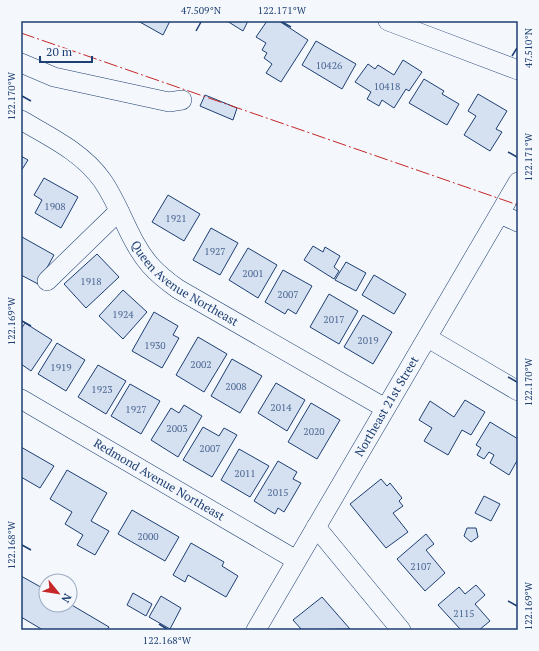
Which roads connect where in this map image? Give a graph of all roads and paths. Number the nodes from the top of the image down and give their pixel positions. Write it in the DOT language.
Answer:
graph roads {
  1 [pos="388,21"];
  2 [pos="21,63"];
  3 [pos="518,70"];
  4 [pos="182,100"];
  5 [pos="21,120"];
  6 [pos="518,182"];
  7 [pos="119,211"];
  8 [pos="500,214"];
  9 [pos="518,222"];
  10 [pos="47,281"];
  11 [pos="428,338"];
  12 [pos="518,391"];
  13 [pos="21,399"];
  14 [pos="385,408"];
  15 [pos="316,527"];
  16 [pos="296,560"];
  17 [pos="256,630"];
  18 [pos="401,630"];
  1 -- 3 [label="street"];
  2 -- 4 [label="street"];
  5 -- 7 [label="street, Queen Avenue Northeast"];
  6 -- 8 [label="street, Northeast 21st Street"];
  7 -- 10 [label="street"];
  7 -- 14 [label="street, Queen Avenue Northeast"];
  8 -- 9 [label="street"];
  8 -- 11 [label="street, Northeast 21st Street"];
  11 -- 12 [label="street"];
  11 -- 14 [label="street, Northeast 21st Street"];
  13 -- 16 [label="street, Redmond Avenue Northeast"];
  14 -- 15 [label="street, Northeast 21st Street"];
  15 -- 16 [label="street, Northeast 21st Street"];
  15 -- 18 [label="street"];
  16 -- 17 [label="street, Northeast 21st Street"];
}
